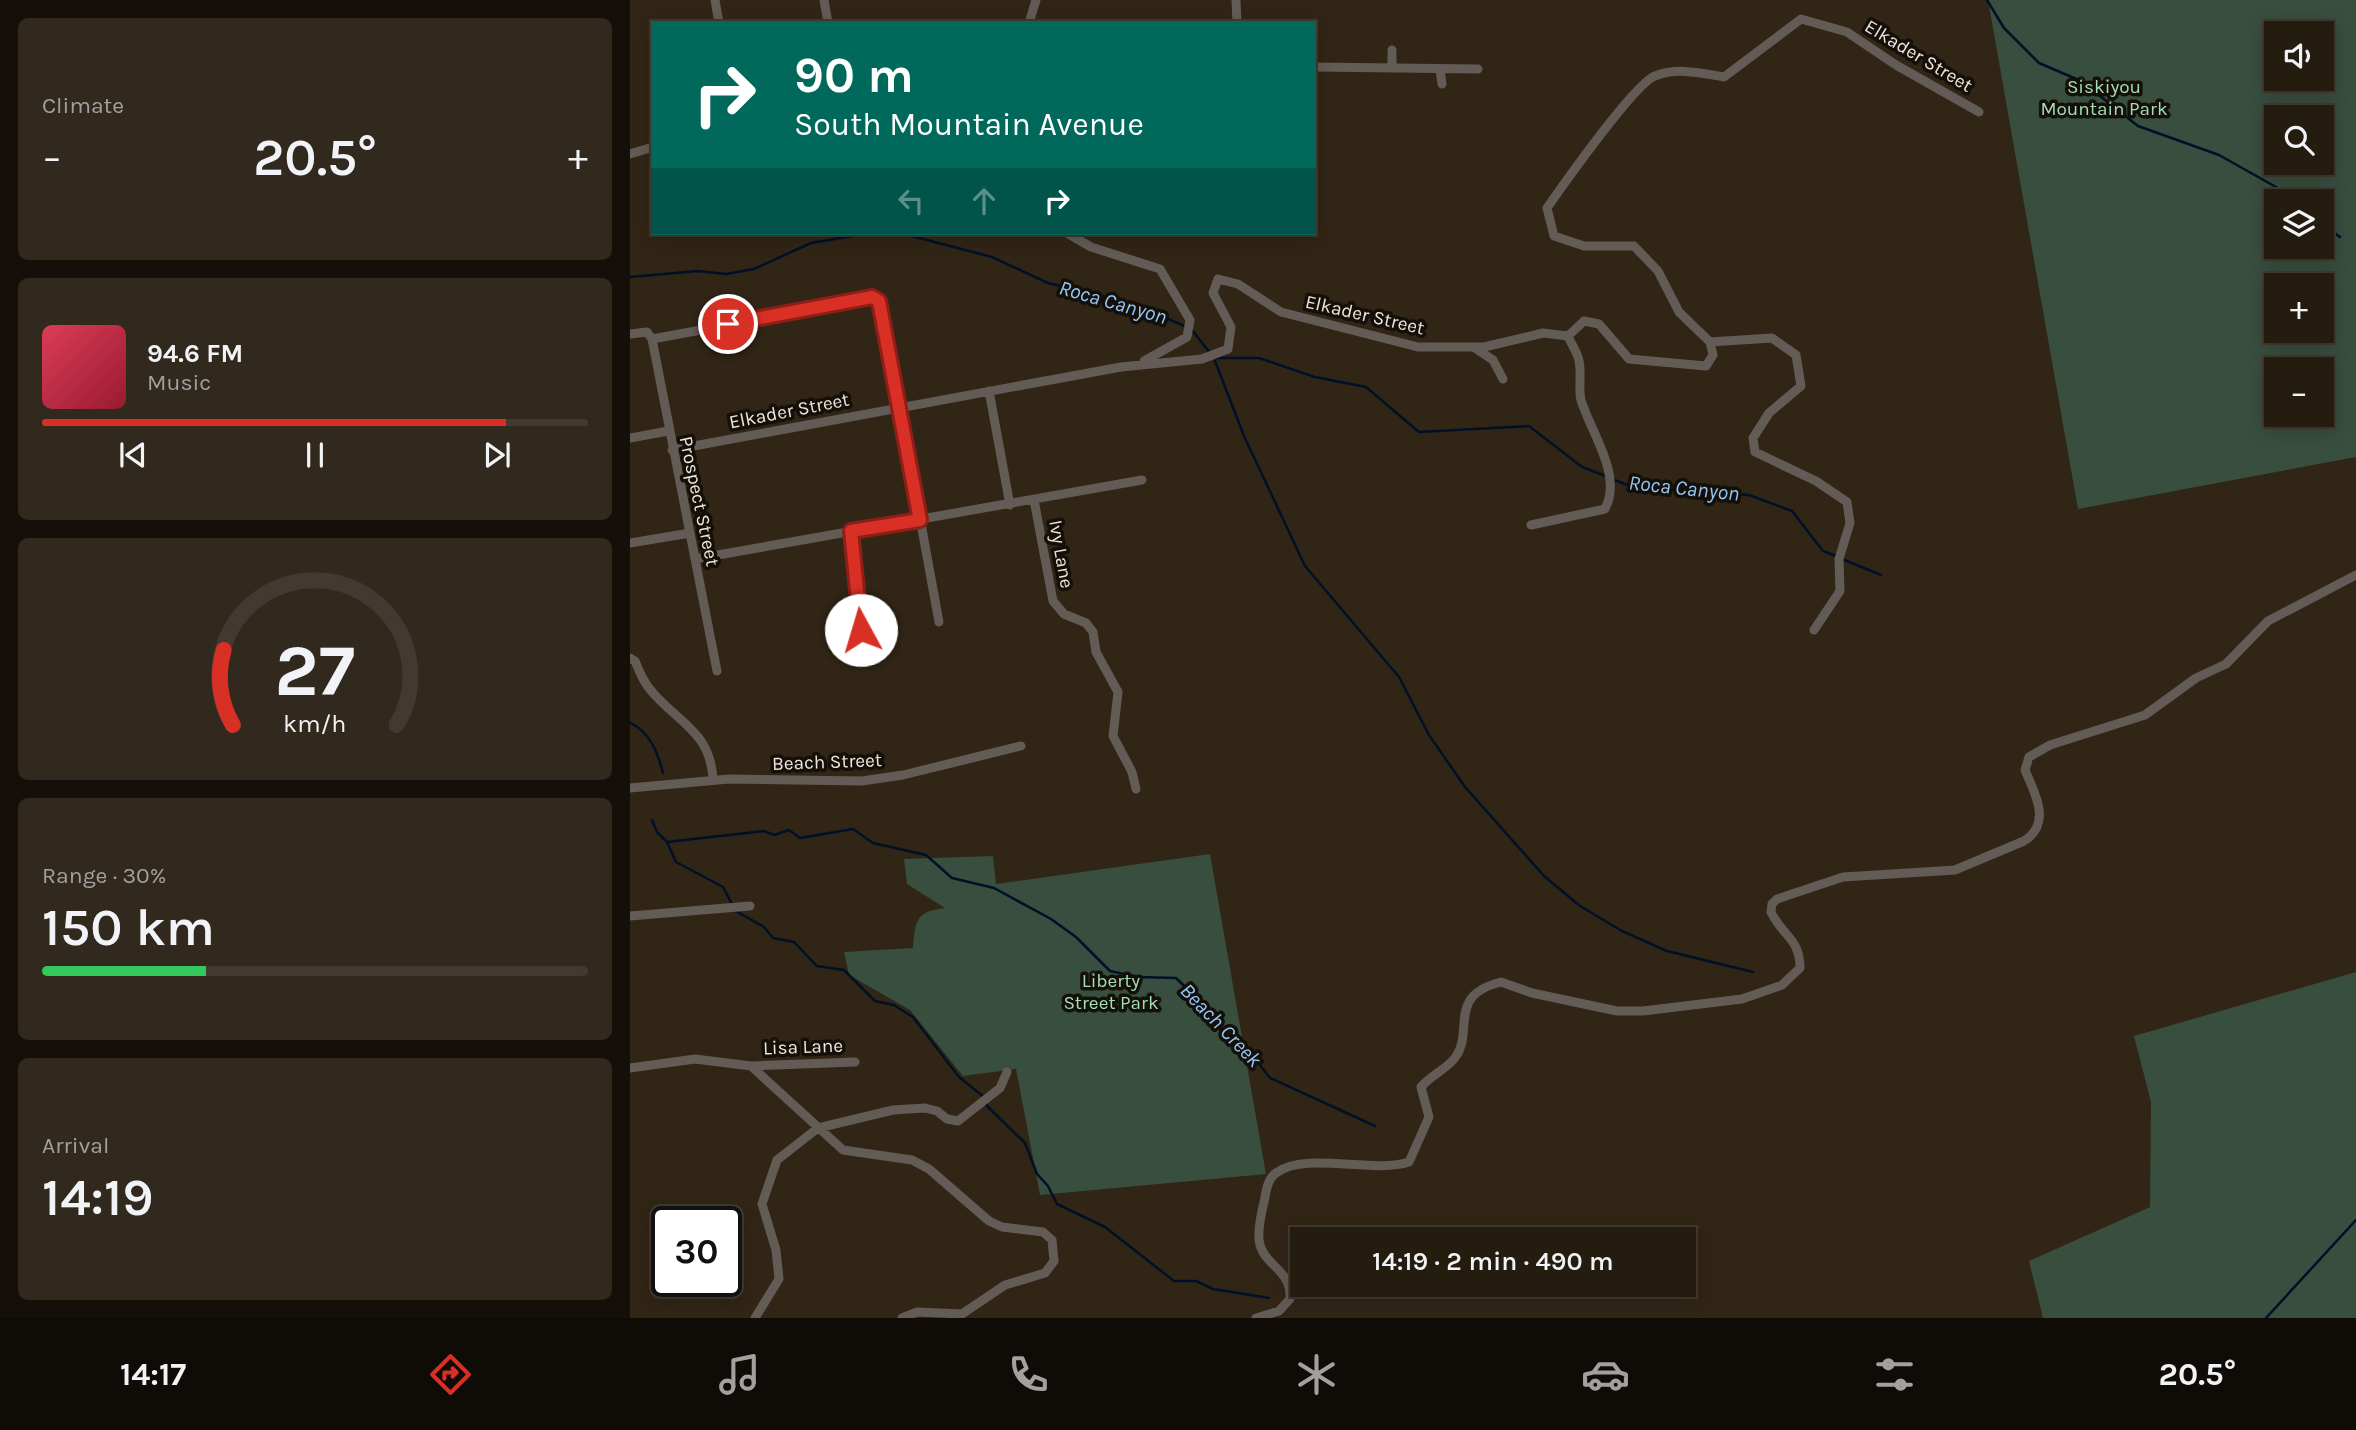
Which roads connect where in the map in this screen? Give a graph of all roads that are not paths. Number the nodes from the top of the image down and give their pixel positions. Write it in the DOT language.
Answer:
graph roads {
  1 [pos="715,0"];
  2 [pos="824,0"];
  3 [pos="1036,0"];
  4 [pos="1236,0"];
  5 [pos="719,21"];
  6 [pos="828,21"];
  7 [pos="1030,21"];
  8 [pos="1237,21"];
  9 [pos="1392,50"];
  10 [pos="1392,66"];
  11 [pos="1316,67"];
  12 [pos="1478,69"];
  13 [pos="1440,70"];
  14 [pos="1441,84"];
  15 [pos="1979,111"];
  16 [pos="651,148"];
  17 [pos="630,154"];
  18 [pos="1070,235"];
  19 [pos="630,334"];
  20 [pos="1568,336"];
  21 [pos="652,339"];
  22 [pos="1710,342"];
  23 [pos="1474,347"];
  24 [pos="1138,364"];
  25 [pos="1503,379"];
  26 [pos="989,391"];
  27 [pos="900,407"];
  28 [pos="668,431"];
  29 [pos="630,438"];
  30 [pos="672,450"];
  31 [pos="1142,480"];
  32 [pos="1034,500"];
  33 [pos="1010,505"];
  34 [pos="920,520"];
  35 [pos="1531,525"];
  36 [pos="851,531"];
  37 [pos="690,533"];
  38 [pos="630,543"];
  39 [pos="695,559"];
  40 [pos="2356,575"];
  41 [pos="939,622"];
  42 [pos="861,630"];
  43 [pos="1814,630"];
  44 [pos="630,659"];
  45 [pos="717,671"];
  46 [pos="1021,746"];
  47 [pos="713,780"];
  48 [pos="630,788"];
  49 [pos="1136,789"];
  50 [pos="750,906"];
  51 [pos="630,916"];
  52 [pos="855,1062"];
  53 [pos="751,1066"];
  54 [pos="630,1068"];
  55 [pos="1007,1072"];
  56 [pos="818,1128"];
  57 [pos="755,1318"];
  58 [pos="902,1318"];
  59 [pos="1256,1318"];
  1 -- 5 [label="street"];
  2 -- 6 [label="street"];
  3 -- 7 [label="street"];
  4 -- 8 [label="street"];
  9 -- 10 [label="street"];
  10 -- 11 [label="street"];
  10 -- 13 [label="street"];
  12 -- 13 [label="street"];
  13 -- 14 [label="street"];
  15 -- 22 [label="street, Elkader Street"];
  16 -- 17 [label="street"];
  18 -- 24 [label="street"];
  19 -- 21 [label="street"];
  20 -- 22 [label="street, Elkader Street"];
  20 -- 23 [label="street, Elkader Street"];
  20 -- 35 [label="street"];
  21 -- 27 [label="street"];
  21 -- 28 [label="street, Prospect Street"];
  22 -- 43 [label="street"];
  23 -- 24 [label="street, Elkader Street"];
  23 -- 25 [label="street"];
  24 -- 26 [label="street, Elkader Street"];
  26 -- 27 [label="street, Elkader Street"];
  26 -- 33 [label="street"];
  27 -- 30 [label="street, Elkader Street"];
  27 -- 34 [label="street"];
  28 -- 29 [label="street"];
  28 -- 30 [label="street, Prospect Street"];
  30 -- 37 [label="street, Prospect Street"];
  31 -- 32 [label="street"];
  32 -- 33 [label="street"];
  32 -- 49 [label="street, Ivy Lane"];
  33 -- 34 [label="street"];
  34 -- 36 [label="street"];
  34 -- 41 [label="street"];
  36 -- 39 [label="street"];
  36 -- 42 [label="street"];
  37 -- 38 [label="street"];
  37 -- 39 [label="street, Prospect Street"];
  39 -- 45 [label="street, Prospect Street"];
  40 -- 59 [label="street"];
  44 -- 47 [label="street"];
  46 -- 47 [label="street, Beach Street"];
  47 -- 48 [label="street, Beach Street"];
  50 -- 51 [label="street"];
  52 -- 53 [label="street, Lisa Lane"];
  53 -- 54 [label="street, Lisa Lane"];
  53 -- 56 [label="street"];
  55 -- 56 [label="street"];
  56 -- 57 [label="street"];
  56 -- 58 [label="street"];
}
